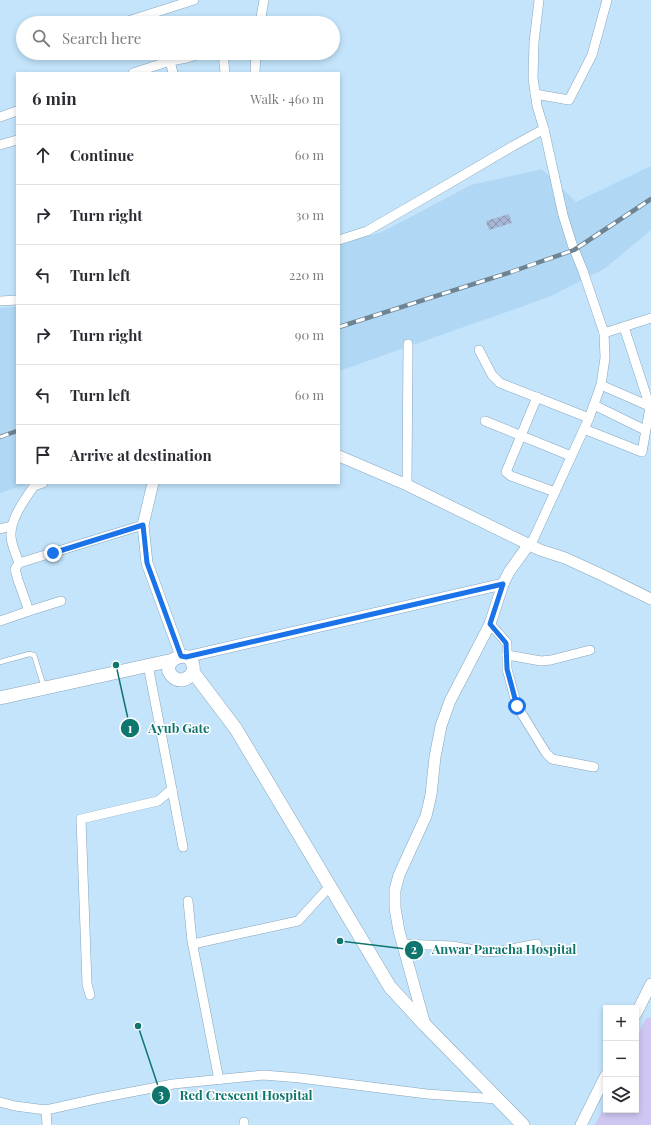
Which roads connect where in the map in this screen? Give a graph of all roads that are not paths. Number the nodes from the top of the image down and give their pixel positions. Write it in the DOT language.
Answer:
graph roads {
  1 [pos="194,0"];
  2 [pos="264,0"];
  3 [pos="539,0"];
  4 [pos="608,0"];
  5 [pos="144,16"];
  6 [pos="261,16"];
  7 [pos="176,60"];
  8 [pos="224,60"];
  9 [pos="256,60"];
  10 [pos="170,61"];
  11 [pos="136,72"];
  12 [pos="173,72"];
  13 [pos="225,72"];
  14 [pos="255,72"];
  15 [pos="535,94"];
  16 [pos="16,111"];
  17 [pos="0,117"];
  18 [pos="544,129"];
  19 [pos="16,140"];
  20 [pos="0,145"];
  21 [pos="340,240"];
  22 [pos="16,300"];
  23 [pos="0,301"];
  24 [pos="651,318"];
  25 [pos="624,327"];
  26 [pos="604,333"];
  27 [pos="408,344"];
  28 [pos="479,350"];
  29 [pos="601,385"];
  30 [pos="537,397"];
  31 [pos="594,405"];
  32 [pos="650,407"];
  33 [pos="589,418"];
  34 [pos="485,421"];
  35 [pos="584,429"];
  36 [pos="645,430"];
  37 [pos="521,436"];
  38 [pos="340,456"];
  39 [pos="572,456"];
  40 [pos="40,484"];
  41 [pos="153,484"];
  42 [pos="407,485"];
  43 [pos="555,492"];
  44 [pos="143,525"];
  45 [pos="11,526"];
  46 [pos="0,529"];
  47 [pos="530,544"];
  48 [pos="19,563"];
  49 [pos="503,584"];
  50 [pos="651,599"];
  51 [pos="61,601"];
  52 [pos="29,610"];
  53 [pos="0,621"];
  54 [pos="490,624"];
  55 [pos="590,650"];
  56 [pos="507,655"];
  57 [pos="180,658"];
  58 [pos="0,662"];
  59 [pos="148,665"];
  60 [pos="193,672"];
  61 [pos="44,688"];
  62 [pos="0,698"];
  63 [pos="594,766"];
  64 [pos="172,789"];
  65 [pos="183,847"];
  66 [pos="330,886"];
  67 [pos="188,900"];
  68 [pos="192,944"];
  69 [pos="402,944"];
  70 [pos="537,944"];
  71 [pos="651,984"];
  72 [pos="90,995"];
  73 [pos="639,1008"];
  74 [pos="425,1025"];
  75 [pos="605,1077"];
  76 [pos="219,1080"];
  77 [pos="497,1099"];
  78 [pos="0,1102"];
  79 [pos="46,1110"];
  80 [pos="44,1125"];
  81 [pos="522,1125"];
  82 [pos="581,1125"];
  1 -- 5 [label="street"];
  2 -- 6 [label="street"];
  3 -- 15 [label="street"];
  4 -- 15 [label="street"];
  7 -- 10 [label="street"];
  8 -- 13 [label="street"];
  9 -- 14 [label="street"];
  10 -- 11 [label="street"];
  10 -- 12 [label="street"];
  15 -- 18 [label="street"];
  16 -- 17 [label="street"];
  18 -- 21 [label="street"];
  18 -- 26 [label="street"];
  19 -- 20 [label="street"];
  22 -- 23 [label="street"];
  24 -- 25 [label="street"];
  25 -- 26 [label="street"];
  25 -- 32 [label="street"];
  26 -- 29 [label="street"];
  27 -- 42 [label="street"];
  28 -- 30 [label="street"];
  29 -- 31 [label="street"];
  29 -- 32 [label="street"];
  30 -- 33 [label="street"];
  30 -- 37 [label="street"];
  31 -- 33 [label="street"];
  31 -- 36 [label="street"];
  32 -- 36 [label="street"];
  33 -- 35 [label="street"];
  34 -- 37 [label="street"];
  35 -- 36 [label="street"];
  35 -- 39 [label="street"];
  37 -- 39 [label="street"];
  37 -- 43 [label="street"];
  38 -- 42 [label="street"];
  39 -- 43 [label="street"];
  40 -- 45 [label="street"];
  41 -- 44 [label="street"];
  42 -- 47 [label="street"];
  43 -- 47 [label="street"];
  44 -- 48 [label="street"];
  44 -- 57 [label="street"];
  45 -- 46 [label="street"];
  45 -- 48 [label="street"];
  47 -- 49 [label="street"];
  47 -- 50 [label="street"];
  48 -- 52 [label="street"];
  49 -- 54 [label="street"];
  49 -- 57 [label="street"];
  51 -- 52 [label="street"];
  52 -- 53 [label="street"];
  54 -- 56 [label="street"];
  54 -- 69 [label="street"];
  55 -- 56 [label="street"];
  56 -- 63 [label="street"];
  57 -- 59 [label="main road"];
  57 -- 60 [label="main road"];
  57 -- 60 [label="main road"];
  58 -- 61 [label="lane"];
  59 -- 61 [label="main road"];
  59 -- 64 [label="street"];
  60 -- 66 [label="main road"];
  61 -- 62 [label="main road"];
  64 -- 65 [label="street"];
  64 -- 72 [label="street"];
  66 -- 68 [label="street"];
  66 -- 74 [label="main road"];
  67 -- 68 [label="street"];
  68 -- 76 [label="street"];
  69 -- 70 [label="street"];
  69 -- 74 [label="street"];
  71 -- 73 [label="street"];
  74 -- 77 [label="main road"];
  75 -- 82 [label="street"];
  76 -- 77 [label="street"];
  76 -- 79 [label="street"];
  77 -- 81 [label="main road"];
  78 -- 79 [label="street"];
  79 -- 80 [label="street"];
}
